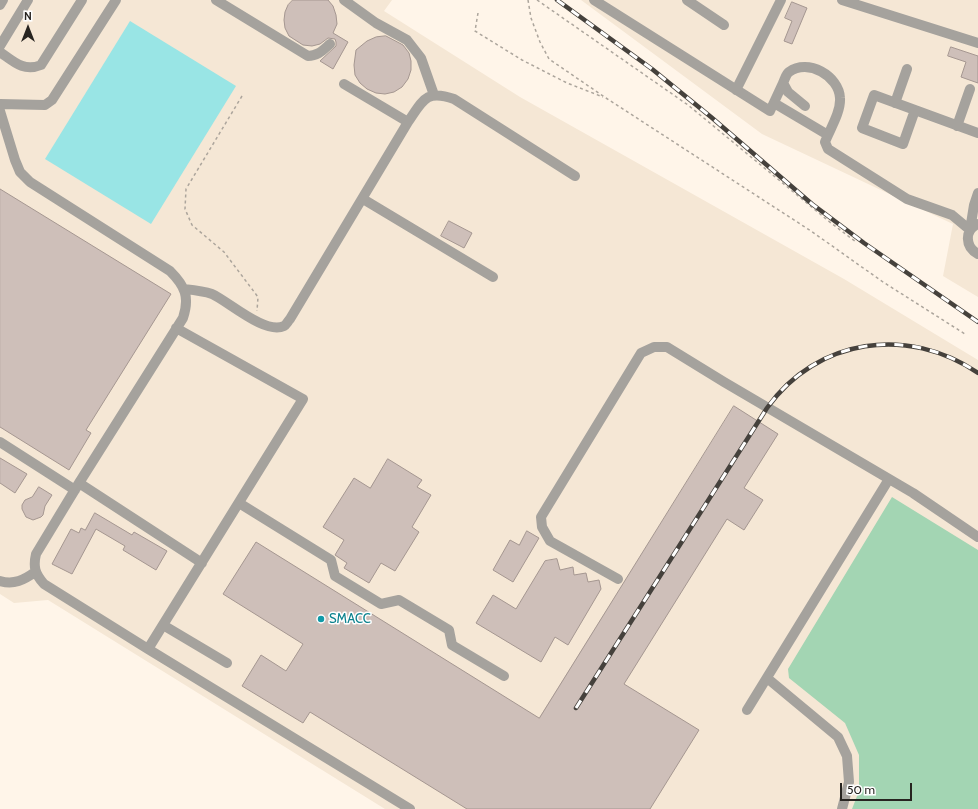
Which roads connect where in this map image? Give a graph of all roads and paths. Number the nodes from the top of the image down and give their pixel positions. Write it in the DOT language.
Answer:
graph roads {
  1 [pos="3,0"];
  2 [pos="28,0"];
  3 [pos="82,0"];
  4 [pos="116,0"];
  5 [pos="216,0"];
  6 [pos="344,0"];
  7 [pos="528,0"];
  8 [pos="537,0"];
  9 [pos="594,0"];
  10 [pos="687,0"];
  11 [pos="781,0"];
  12 [pos="842,0"];
  13 [pos="0,5"];
  14 [pos="478,13"];
  15 [pos="724,25"];
  16 [pos="978,43"];
  17 [pos="330,44"];
  18 [pos="0,46"];
  19 [pos="0,52"];
  20 [pos="907,69"];
  21 [pos="783,83"];
  22 [pos="344,84"];
  23 [pos="970,89"];
  24 [pos="736,90"];
  25 [pos="434,95"];
  26 [pos="242,96"];
  27 [pos="606,98"];
  28 [pos="774,103"];
  29 [pos="895,103"];
  30 [pos="0,104"];
  31 [pos="805,106"];
  32 [pos="915,110"];
  33 [pos="0,111"];
  34 [pos="408,122"];
  35 [pos="957,126"];
  36 [pos="978,134"];
  37 [pos="828,135"];
  38 [pos="574,176"];
  39 [pos="978,193"];
  40 [pos="363,199"];
  41 [pos="978,224"];
  42 [pos="970,230"];
  43 [pos="856,242"];
  44 [pos="978,254"];
  45 [pos="493,277"];
  46 [pos="184,290"];
  47 [pos="251,319"];
  48 [pos="176,328"];
  49 [pos="965,334"];
  50 [pos="0,442"];
  51 [pos="889,479"];
  52 [pos="77,487"];
  53 [pos="239,503"];
  54 [pos="978,537"];
  55 [pos="202,563"];
  56 [pos="35,572"];
  57 [pos="618,579"];
  58 [pos="0,581"];
  59 [pos="163,625"];
  60 [pos="148,649"];
  61 [pos="227,663"];
  62 [pos="504,676"];
  63 [pos="767,678"];
  64 [pos="747,710"];
  65 [pos="410,809"];
  66 [pos="842,809"];
  1 -- 13 [label="lane"];
  2 -- 18 [label="lane"];
  3 -- 19 [label="lane"];
  4 -- 30 [label="lane"];
  5 -- 17 [label="lane"];
  6 -- 25 [label="lane"];
  7 -- 27 [label="path"];
  8 -- 43 [label="path"];
  9 -- 24 [label="lane"];
  10 -- 15 [label="lane"];
  11 -- 24 [label="lane"];
  12 -- 16 [label="lane"];
  14 -- 27 [label="path"];
  20 -- 29 [label="lane"];
  21 -- 28 [label="lane"];
  21 -- 31 [label="lane"];
  21 -- 37 [label="lane"];
  22 -- 34 [label="lane"];
  23 -- 35 [label="lane"];
  24 -- 28 [label="lane"];
  25 -- 34 [label="lane"];
  25 -- 38 [label="lane"];
  26 -- 47 [label="path"];
  27 -- 49 [label="path"];
  28 -- 37 [label="lane"];
  29 -- 32 [label="lane"];
  29 -- 32 [label="lane"];
  32 -- 35 [label="lane"];
  33 -- 46 [label="lane"];
  34 -- 40 [label="lane"];
  35 -- 36 [label="lane"];
  37 -- 42 [label="lane"];
  39 -- 42 [label="lane"];
  40 -- 45 [label="lane"];
  40 -- 47 [label="lane"];
  41 -- 42 [label="lane"];
  42 -- 44 [label="lane"];
  46 -- 47 [label="lane"];
  46 -- 48 [label="lane"];
  48 -- 52 [label="lane"];
  48 -- 53 [label="lane"];
  50 -- 52 [label="lane"];
  51 -- 54 [label="lane"];
  51 -- 57 [label="lane"];
  51 -- 63 [label="lane"];
  52 -- 55 [label="lane"];
  52 -- 56 [label="lane"];
  53 -- 55 [label="lane"];
  53 -- 62 [label="lane"];
  55 -- 59 [label="lane"];
  56 -- 58 [label="lane"];
  56 -- 60 [label="lane"];
  59 -- 60 [label="lane"];
  59 -- 61 [label="lane"];
  60 -- 65 [label="lane"];
  63 -- 64 [label="lane"];
  63 -- 66 [label="lane"];
}
